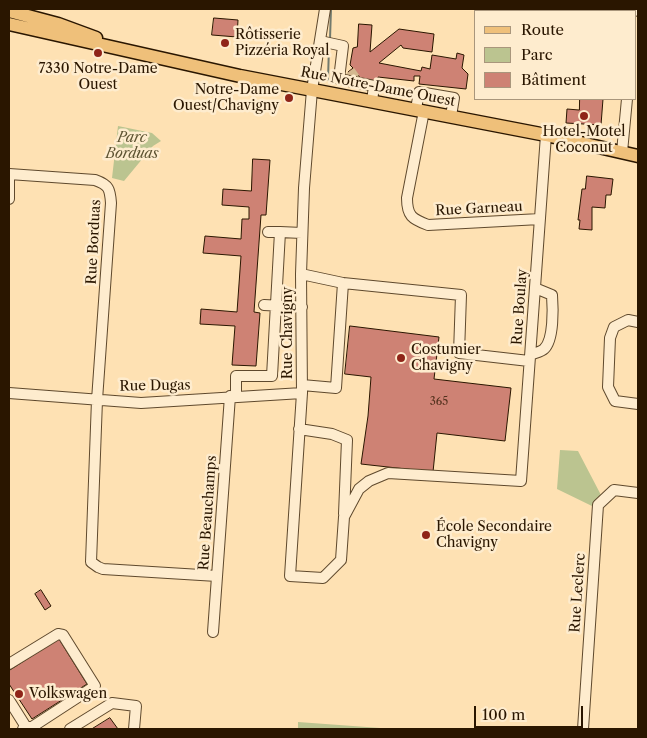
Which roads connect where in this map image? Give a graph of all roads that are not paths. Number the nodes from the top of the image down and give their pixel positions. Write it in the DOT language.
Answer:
graph roads {
  1 [pos="325,9"];
  2 [pos="9,11"];
  3 [pos="9,24"];
  4 [pos="320,41"];
  5 [pos="141,54"];
  6 [pos="312,90"];
  7 [pos="627,100"];
  8 [pos="372,101"];
  9 [pos="420,110"];
  10 [pos="451,116"];
  11 [pos="546,135"];
  12 [pos="622,152"];
  13 [pos="638,156"];
  14 [pos="9,174"];
  15 [pos="9,199"];
  16 [pos="540,219"];
  17 [pos="268,232"];
  18 [pos="280,232"];
  19 [pos="302,234"];
  20 [pos="301,274"];
  21 [pos="343,283"];
  22 [pos="535,288"];
  23 [pos="264,305"];
  24 [pos="276,306"];
  25 [pos="302,307"];
  26 [pos="638,322"];
  27 [pos="530,358"];
  28 [pos="302,389"];
  29 [pos="9,393"];
  30 [pos="233,396"];
  31 [pos="97,400"];
  32 [pos="638,404"];
  33 [pos="299,430"];
  34 [pos="638,493"];
  35 [pos="344,518"];
  36 [pos="217,576"];
  37 [pos="213,632"];
  38 [pos="9,664"];
  39 [pos="9,700"];
  40 [pos="25,728"];
  41 [pos="70,729"];
  42 [pos="134,729"];
  43 [pos="583,729"];
  1 -- 4 [label="street, Rue Chavigny"];
  2 -- 5 [label="main road, Rue Notre-Dame Ouest"];
  3 -- 5 [label="main road, Rue Notre-Dame Ouest"];
  4 -- 6 [label="street, Rue Chavigny"];
  4 -- 8 [label="street"];
  5 -- 6 [label="main road, Rue Notre-Dame Ouest"];
  6 -- 8 [label="main road, Rue Notre-Dame Ouest"];
  6 -- 19 [label="street, Rue Chavigny"];
  7 -- 12 [label="street"];
  8 -- 9 [label="main road, Rue Notre-Dame Ouest"];
  9 -- 10 [label="main road, Rue Notre-Dame Ouest"];
  9 -- 10 [label="street"];
  9 -- 16 [label="street, Rue Garneau"];
  10 -- 11 [label="main road, Rue Notre-Dame Ouest"];
  11 -- 12 [label="main road, Rue Notre-Dame Ouest"];
  11 -- 16 [label="street, Rue Boulay"];
  12 -- 13 [label="main road, Rue Notre-Dame Ouest"];
  14 -- 15 [label="street"];
  14 -- 31 [label="street, Rue Borduas"];
  16 -- 22 [label="street, Rue Boulay"];
  17 -- 18 [label="street"];
  18 -- 19 [label="street"];
  18 -- 24 [label="street"];
  19 -- 20 [label="street, Rue Chavigny"];
  20 -- 21 [label="street"];
  20 -- 25 [label="street, Rue Chavigny"];
  21 -- 27 [label="street"];
  21 -- 28 [label="street, Rue Dugas"];
  22 -- 27 [label="street, Rue Boulay"];
  22 -- 27 [label="street"];
  23 -- 24 [label="street"];
  24 -- 25 [label="street"];
  24 -- 30 [label="street, Rue Beauchamps"];
  25 -- 28 [label="street, Rue Chavigny"];
  26 -- 32 [label="street"];
  27 -- 35 [label="street, Rue Boulay"];
  28 -- 30 [label="street, Rue Dugas"];
  28 -- 33 [label="street, Rue Chavigny"];
  29 -- 31 [label="street, Rue Dugas"];
  30 -- 31 [label="street, Rue Dugas"];
  30 -- 36 [label="street, Rue Beauchamps"];
  31 -- 36 [label="street"];
  33 -- 35 [label="street"];
  33 -- 35 [label="street, Rue Chavigny"];
  34 -- 43 [label="street, Rue Leclerc"];
  36 -- 37 [label="street, Rue Beauchamps"];
  38 -- 40 [label="street"];
  39 -- 40 [label="street"];
  41 -- 42 [label="street"];
}
